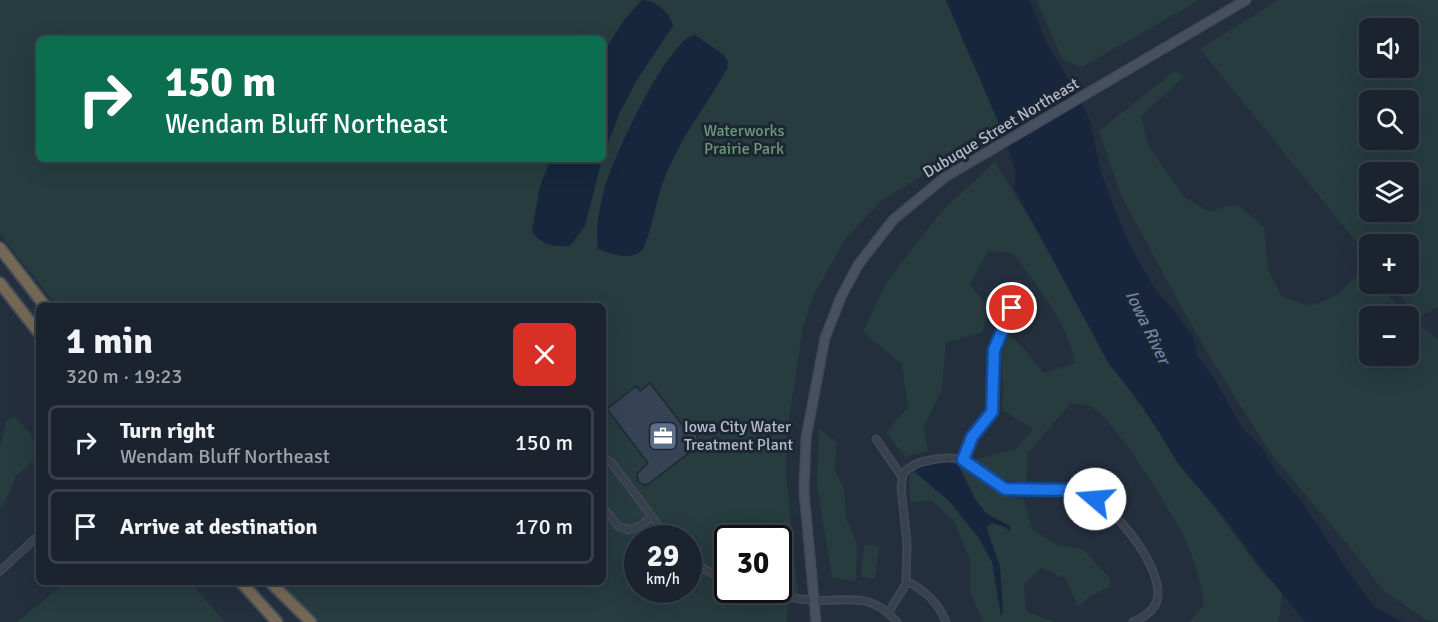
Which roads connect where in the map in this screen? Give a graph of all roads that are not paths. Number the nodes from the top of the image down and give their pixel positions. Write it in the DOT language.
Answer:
graph roads {
  1 [pos="1246,0"];
  2 [pos="0,249"];
  3 [pos="0,284"];
  4 [pos="43,303"];
  5 [pos="1012,308"];
  6 [pos="36,329"];
  7 [pos="876,439"];
  8 [pos="606,459"];
  9 [pos="963,460"];
  10 [pos="902,477"];
  11 [pos="606,511"];
  12 [pos="651,517"];
  13 [pos="657,525"];
  14 [pos="36,538"];
  15 [pos="0,571"];
  16 [pos="906,581"];
  17 [pos="244,585"];
  18 [pos="272,585"];
  19 [pos="272,585"];
  20 [pos="792,597"];
  21 [pos="814,600"];
  22 [pos="888,614"];
  23 [pos="277,622"];
  24 [pos="303,622"];
  25 [pos="311,622"];
  26 [pos="817,622"];
  27 [pos="897,622"];
  28 [pos="946,622"];
  29 [pos="1133,622"];
  1 -- 21 [label="main road, Dubuque Street Northeast"];
  2 -- 4 [label="highway"];
  3 -- 6 [label="highway"];
  5 -- 9 [label="street"];
  7 -- 10 [label="street"];
  8 -- 12 [label="street"];
  9 -- 10 [label="street"];
  9 -- 29 [label="street"];
  10 -- 16 [label="street"];
  11 -- 12 [label="street"];
  12 -- 13 [label="street"];
  14 -- 15 [label="street"];
  16 -- 22 [label="street"];
  16 -- 28 [label="street"];
  17 -- 23 [label="highway"];
  18 -- 24 [label="highway"];
  19 -- 25 [label="highway"];
  20 -- 21 [label="street"];
  21 -- 22 [label="street"];
  21 -- 26 [label="main road, Dubuque Street Northeast"];
  22 -- 27 [label="street"];
}
